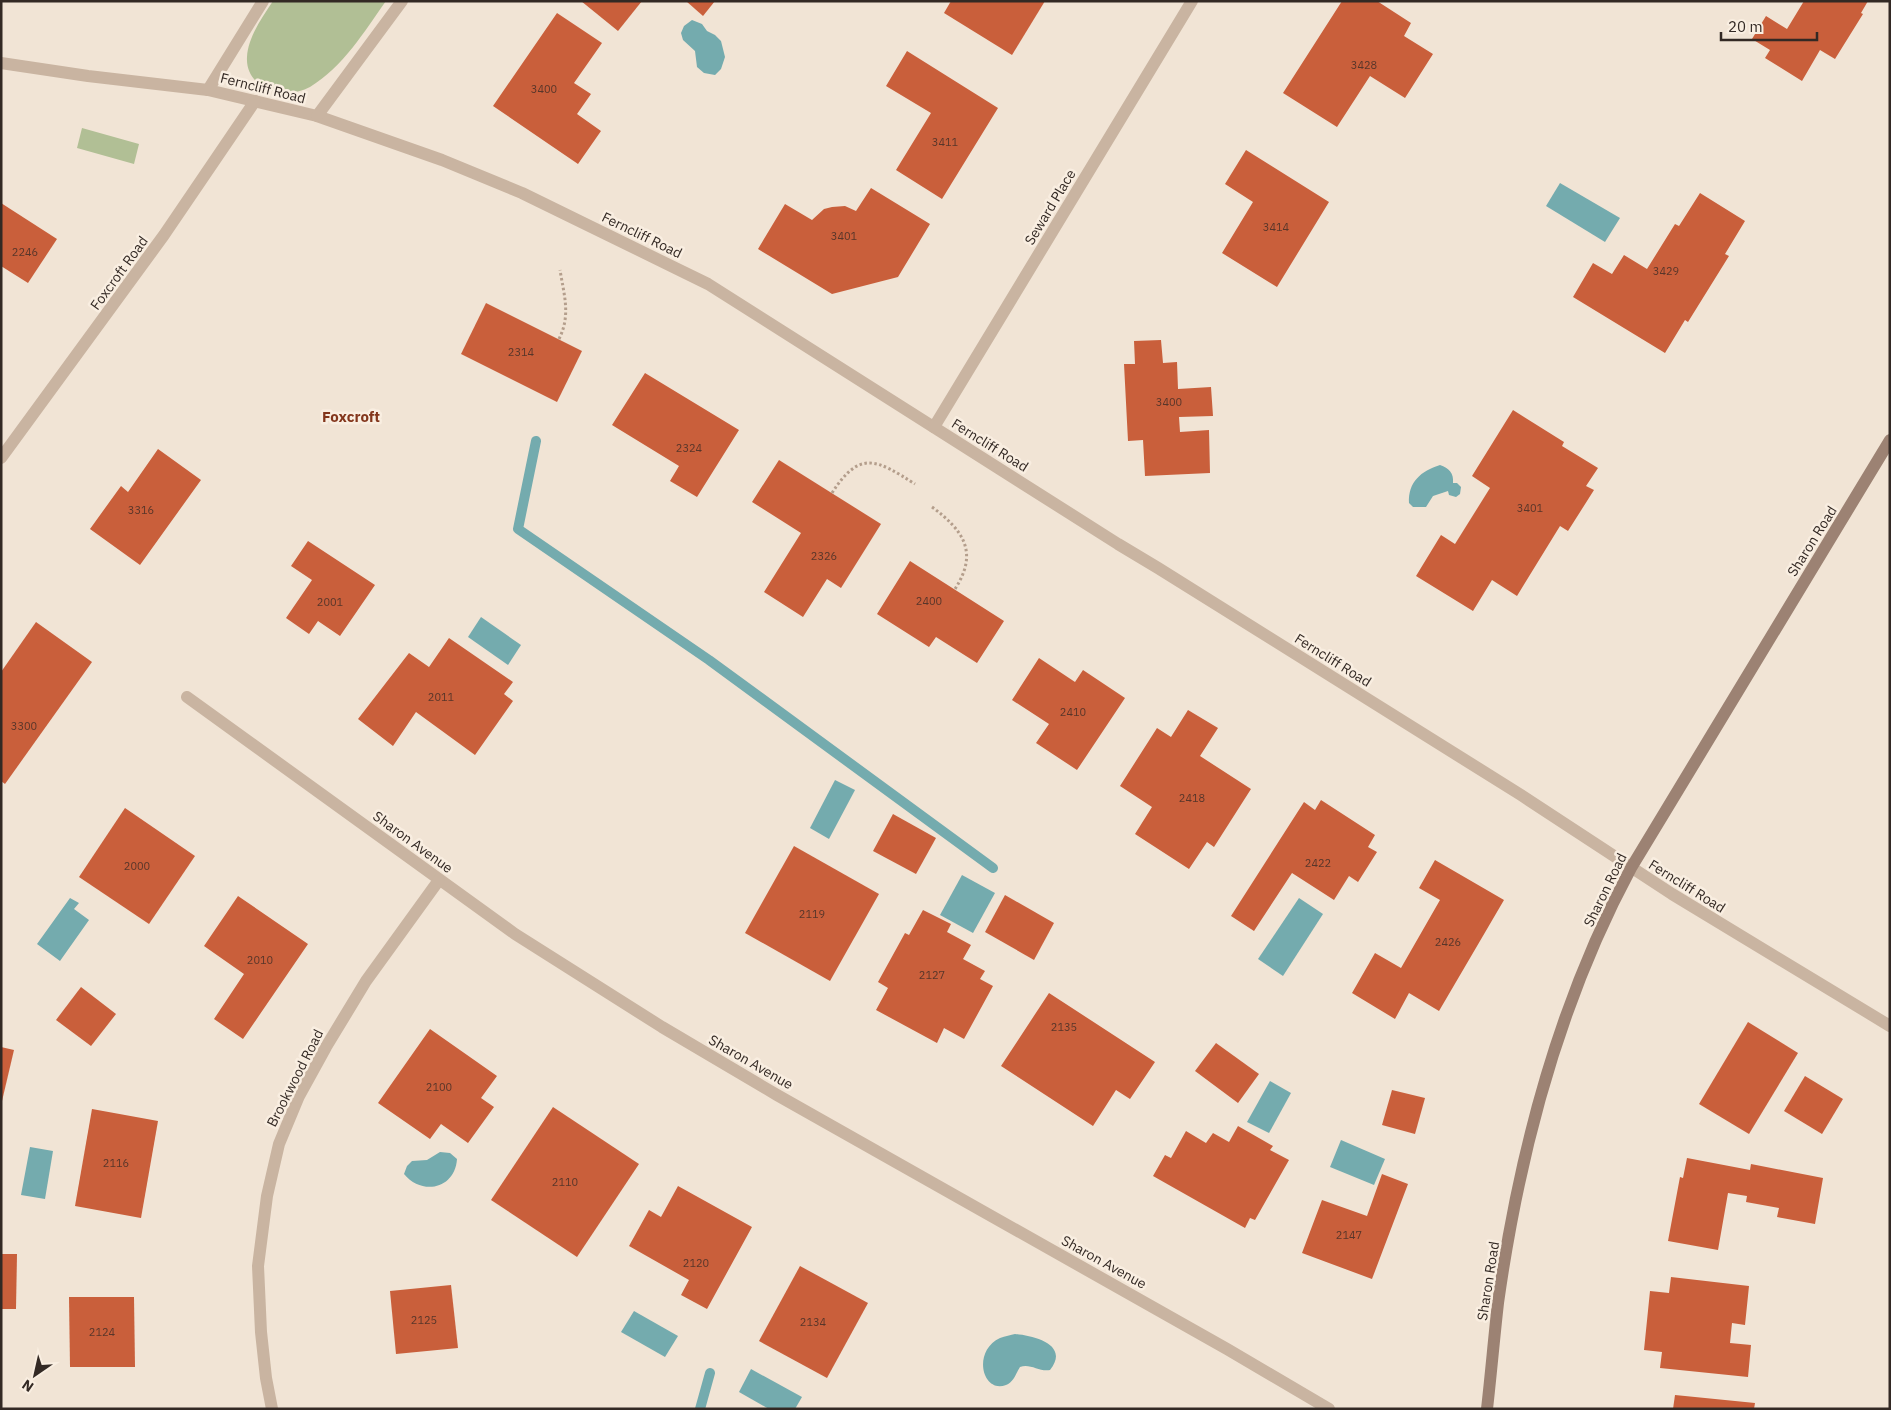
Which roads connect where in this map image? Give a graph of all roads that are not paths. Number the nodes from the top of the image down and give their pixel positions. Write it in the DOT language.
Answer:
graph roads {
  1 [pos="263,1"];
  2 [pos="402,1"];
  3 [pos="1192,1"];
  4 [pos="1,63"];
  5 [pos="208,90"];
  6 [pos="255,101"];
  7 [pos="317,116"];
  8 [pos="934,428"];
  9 [pos="1890,440"];
  10 [pos="1,458"];
  11 [pos="187,697"];
  12 [pos="1631,868"];
  13 [pos="439,880"];
  14 [pos="1890,1026"];
  15 [pos="272,1409"];
  16 [pos="1329,1409"];
  17 [pos="1487,1409"];
  1 -- 5 [label="street"];
  2 -- 7 [label="street"];
  3 -- 8 [label="street, Seward Place"];
  4 -- 5 [label="street, Ferncliff Road"];
  5 -- 6 [label="street, Ferncliff Road"];
  6 -- 7 [label="street, Ferncliff Road"];
  6 -- 10 [label="street, Foxcroft Road"];
  7 -- 8 [label="street, Ferncliff Road"];
  8 -- 12 [label="street, Ferncliff Road"];
  9 -- 12 [label="main road, Sharon Road"];
  11 -- 13 [label="street, Sharon Avenue"];
  12 -- 14 [label="street, Ferncliff Road"];
  12 -- 17 [label="main road, Sharon Road"];
  13 -- 15 [label="street, Brookwood Road"];
  13 -- 16 [label="street, Sharon Avenue"];
}
